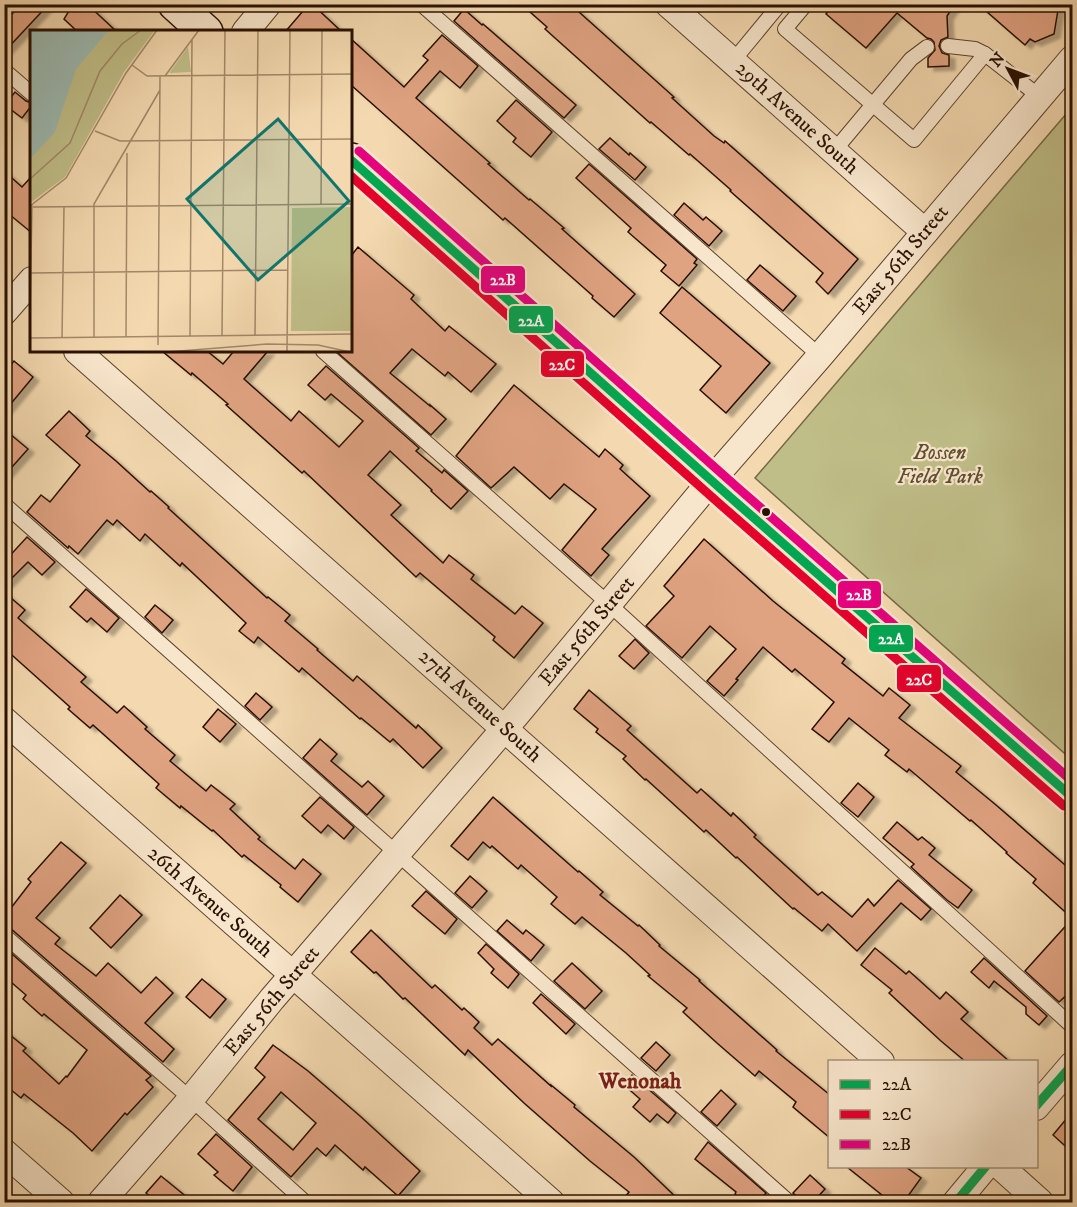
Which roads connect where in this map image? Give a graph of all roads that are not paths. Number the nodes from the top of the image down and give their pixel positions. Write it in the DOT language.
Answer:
graph roads {
  1 [pos="175,4"];
  2 [pos="268,4"];
  3 [pos="422,4"];
  4 [pos="668,4"];
  5 [pos="780,4"];
  6 [pos="806,4"];
  7 [pos="204,30"];
  8 [pos="247,30"];
  9 [pos="948,46"];
  10 [pos="927,47"];
  11 [pos="985,54"];
  12 [pos="1072,59"];
  13 [pos="733,61"];
  14 [pos="4,70"];
  15 [pos="30,92"];
  16 [pos="1040,97"];
  17 [pos="873,105"];
  18 [pos="834,151"];
  19 [pos="352,161"];
  20 [pos="925,232"];
  21 [pos="78,352"];
  22 [pos="323,352"];
  23 [pos="820,356"];
  24 [pos="711,481"];
  25 [pos="4,504"];
  26 [pos="609,604"];
  27 [pos="4,720"];
  28 [pos="505,728"];
  29 [pos="1072,797"];
  30 [pos="396,854"];
  31 [pos="4,935"];
  32 [pos="294,975"];
  33 [pos="1072,1026"];
  34 [pos="879,1060"];
  35 [pos="1072,1065"];
  36 [pos="191,1099"];
  37 [pos="1038,1105"];
  38 [pos="4,1152"];
  39 [pos="985,1168"];
  40 [pos="1001,1168"];
  41 [pos="61,1203"];
  42 [pos="100,1203"];
  43 [pos="305,1203"];
  44 [pos="551,1203"];
  45 [pos="789,1203"];
  46 [pos="956,1203"];
  47 [pos="1040,1203"];
  1 -- 7 [label="street"];
  2 -- 8 [label="street"];
  3 -- 23 [label="lane"];
  4 -- 13 [label="street, 29th Avenue South"];
  5 -- 13 [label="lane"];
  6 -- 17 [label="lane"];
  9 -- 11 [label="lane"];
  10 -- 17 [label="lane"];
  11 -- 16 [label="lane"];
  11 -- 17 [label="lane"];
  12 -- 16 [label="street, East 56th Street"];
  13 -- 18 [label="street, 29th Avenue South"];
  14 -- 15 [label="lane"];
  16 -- 20 [label="street, East 56th Street"];
  17 -- 18 [label="lane"];
  18 -- 20 [label="street, 29th Avenue South"];
  19 -- 24 [label="street"];
  20 -- 23 [label="street, East 56th Street"];
  21 -- 28 [label="street, 27th Avenue South"];
  22 -- 26 [label="lane"];
  23 -- 24 [label="street, East 56th Street"];
  24 -- 26 [label="street, East 56th Street"];
  24 -- 29 [label="street"];
  25 -- 30 [label="lane"];
  26 -- 28 [label="street, East 56th Street"];
  26 -- 33 [label="lane"];
  27 -- 32 [label="street, 26th Avenue South"];
  28 -- 30 [label="street, East 56th Street"];
  28 -- 34 [label="street, 27th Avenue South"];
  30 -- 32 [label="street, East 56th Street"];
  30 -- 45 [label="lane"];
  31 -- 36 [label="lane"];
  32 -- 36 [label="street, East 56th Street"];
  32 -- 44 [label="street, 26th Avenue South"];
  35 -- 37 [label="street"];
  36 -- 42 [label="street, East 56th Street"];
  36 -- 43 [label="lane"];
  38 -- 41 [label="street"];
  39 -- 46 [label="street"];
  40 -- 47 [label="street"];
}
